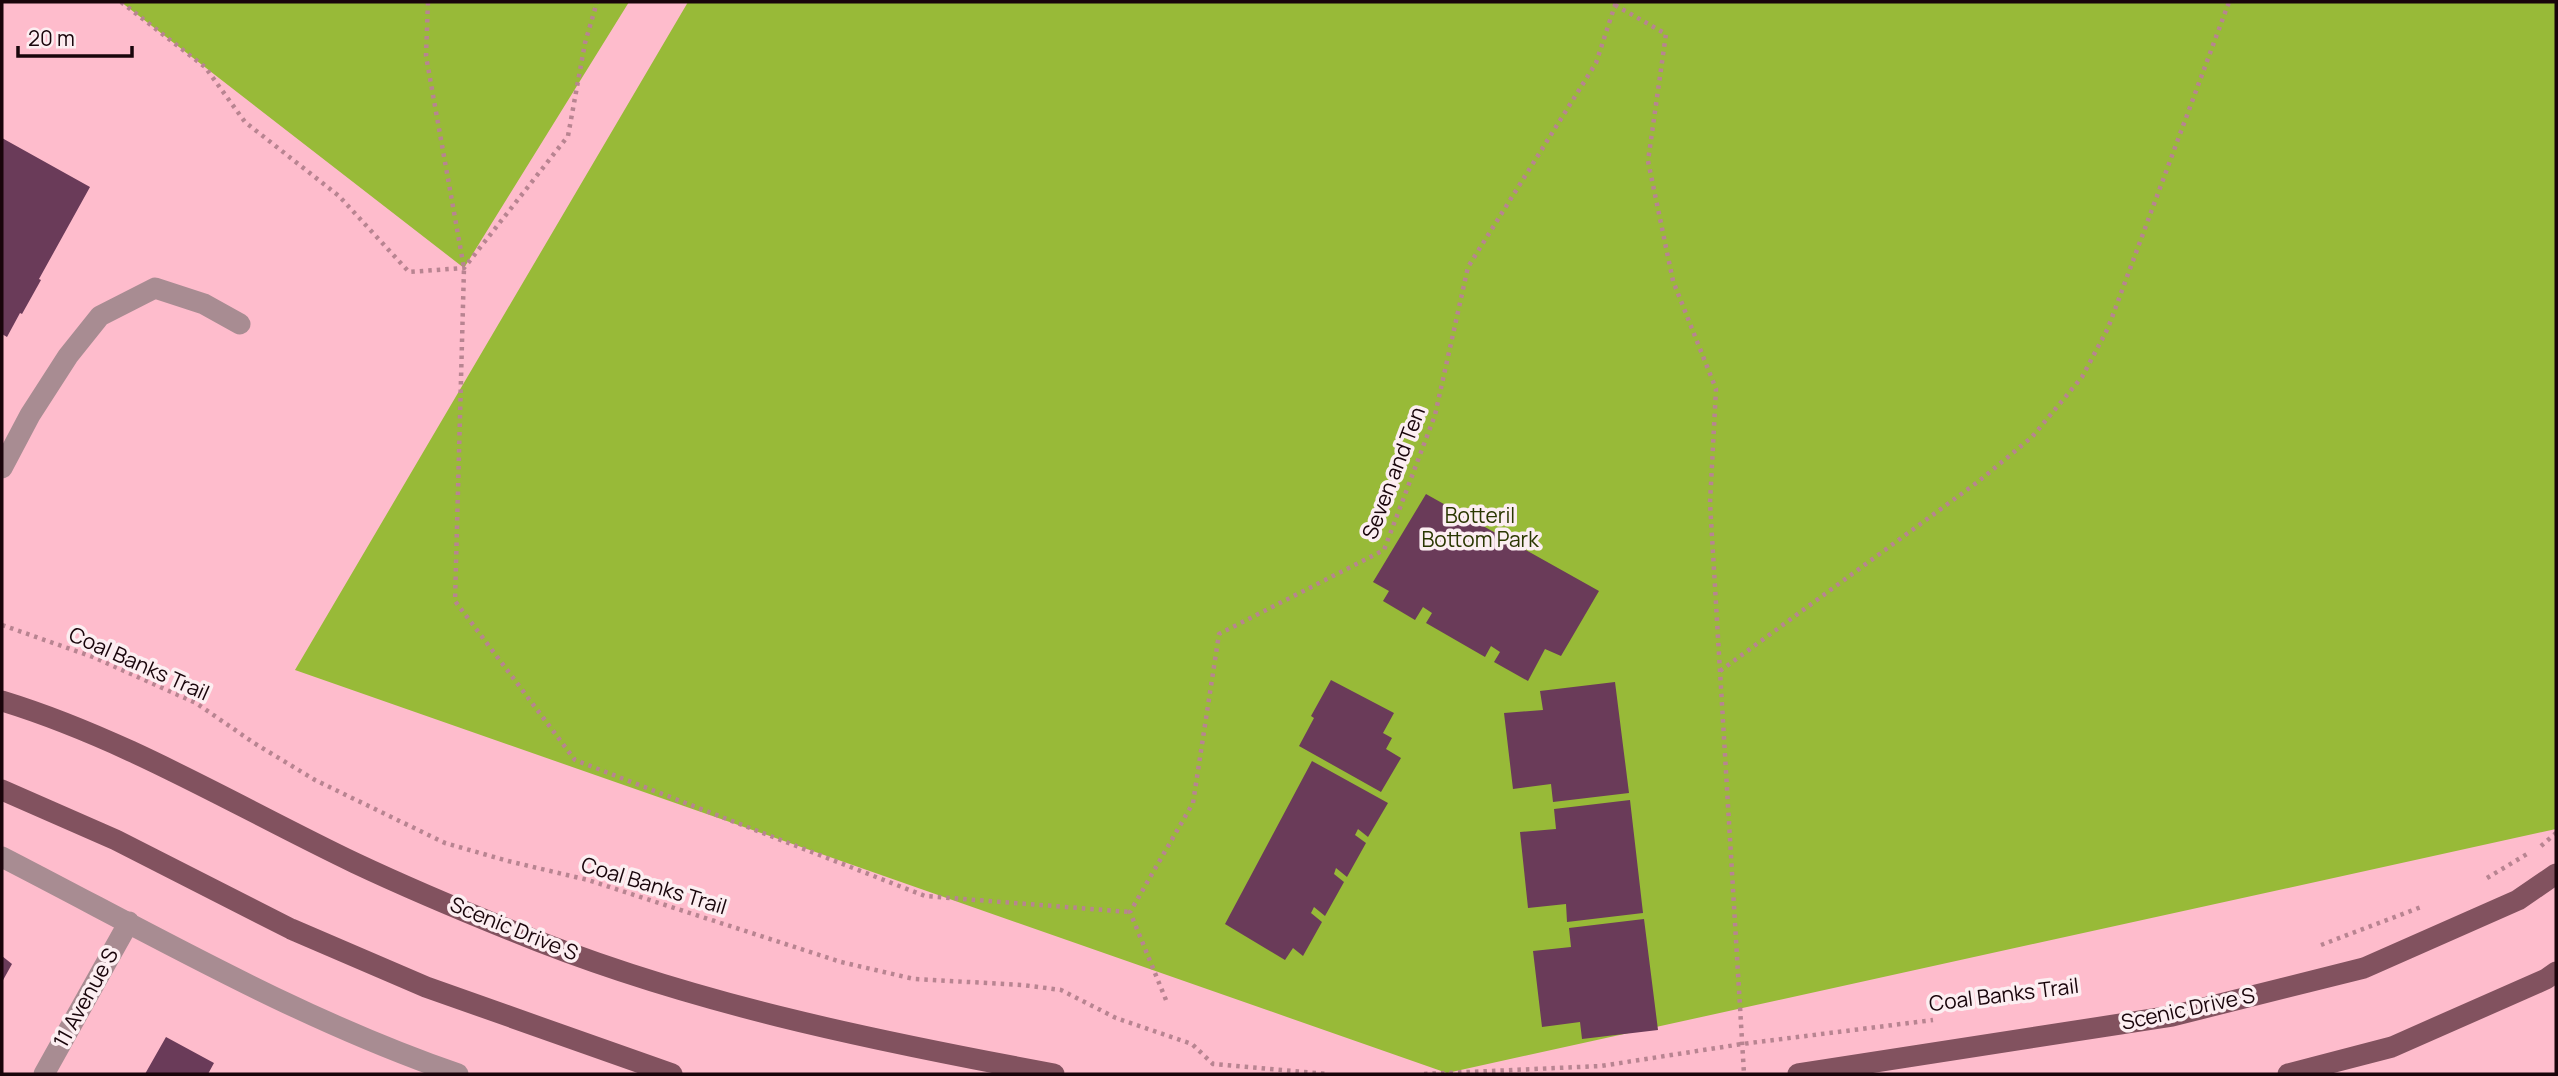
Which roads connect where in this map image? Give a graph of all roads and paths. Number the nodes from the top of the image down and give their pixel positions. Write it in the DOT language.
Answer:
graph roads {
  1 [pos="121,2"];
  2 [pos="428,2"];
  3 [pos="597,2"];
  4 [pos="2229,2"];
  5 [pos="1616,4"];
  6 [pos="464,268"];
  7 [pos="240,324"];
  8 [pos="2,468"];
  9 [pos="2,625"];
  10 [pos="1720,671"];
  11 [pos="2,701"];
  12 [pos="2,790"];
  13 [pos="2556,833"];
  14 [pos="2,857"];
  15 [pos="2556,874"];
  16 [pos="2481,881"];
  17 [pos="2431,903"];
  18 [pos="1130,912"];
  19 [pos="129,922"];
  20 [pos="2315,947"];
  21 [pos="2556,972"];
  22 [pos="1166,1000"];
  23 [pos="1944,1018"];
  24 [pos="1742,1044"];
  25 [pos="44,1074"];
  26 [pos="458,1074"];
  27 [pos="672,1074"];
  28 [pos="1054,1074"];
  29 [pos="1327,1074"];
  30 [pos="1424,1074"];
  31 [pos="1744,1074"];
  32 [pos="1798,1074"];
  33 [pos="2288,1074"];
  1 -- 6 [label="path"];
  2 -- 6 [label="path"];
  3 -- 6 [label="path"];
  4 -- 10 [label="path"];
  5 -- 10 [label="path"];
  5 -- 18 [label="path, Seven and Ten"];
  6 -- 18 [label="path"];
  7 -- 8 [label="street"];
  9 -- 29 [label="path, Coal Banks Trail"];
  10 -- 24 [label="path"];
  11 -- 28 [label="main road, Scenic Drive S"];
  12 -- 27 [label="main road"];
  13 -- 16 [label="path"];
  14 -- 19 [label="street"];
  15 -- 32 [label="main road, Scenic Drive S"];
  17 -- 20 [label="path"];
  18 -- 22 [label="path"];
  19 -- 25 [label="street, 11 Avenue S"];
  19 -- 26 [label="street"];
  21 -- 33 [label="main road"];
  23 -- 24 [label="path, Coal Banks Trail"];
  24 -- 30 [label="path, Coal Banks Trail"];
  24 -- 31 [label="path"];
}
